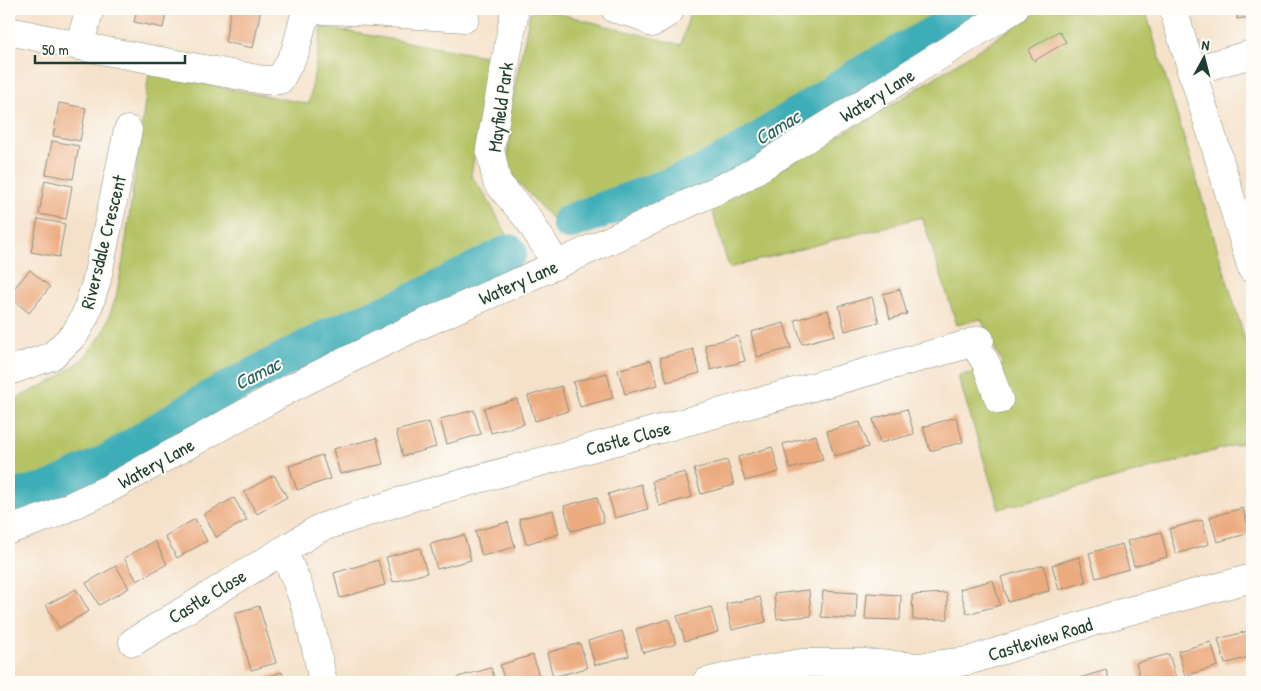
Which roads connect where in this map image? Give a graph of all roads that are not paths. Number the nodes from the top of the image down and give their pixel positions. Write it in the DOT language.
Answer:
graph roads {
  1 [pos="90,9"];
  2 [pos="515,9"];
  3 [pos="615,9"];
  4 [pos="1014,9"];
  5 [pos="1173,9"];
  6 [pos="308,11"];
  7 [pos="661,16"];
  8 [pos="465,18"];
  9 [pos="9,31"];
  10 [pos="79,46"];
  11 [pos="1252,54"];
  12 [pos="1192,71"];
  13 [pos="128,130"];
  14 [pos="550,257"];
  15 [pos="1252,269"];
  16 [pos="9,371"];
  17 [pos="999,400"];
  18 [pos="9,530"];
  19 [pos="282,551"];
  20 [pos="1252,578"];
  21 [pos="133,642"];
  22 [pos="323,682"];
  23 [pos="706,682"];
  1 -- 10 [label="street"];
  2 -- 14 [label="street, Mayfield Park"];
  3 -- 7 [label="street"];
  4 -- 14 [label="street, Watery Lane"];
  5 -- 12 [label="street"];
  6 -- 8 [label="street"];
  6 -- 10 [label="street"];
  9 -- 10 [label="street"];
  11 -- 12 [label="street"];
  12 -- 15 [label="street"];
  13 -- 16 [label="street, Riversdale Crescent"];
  14 -- 18 [label="street, Watery Lane"];
  17 -- 19 [label="street, Castle Close"];
  19 -- 21 [label="street, Castle Close"];
  19 -- 22 [label="street"];
  20 -- 23 [label="street, Castleview Road"];
}
